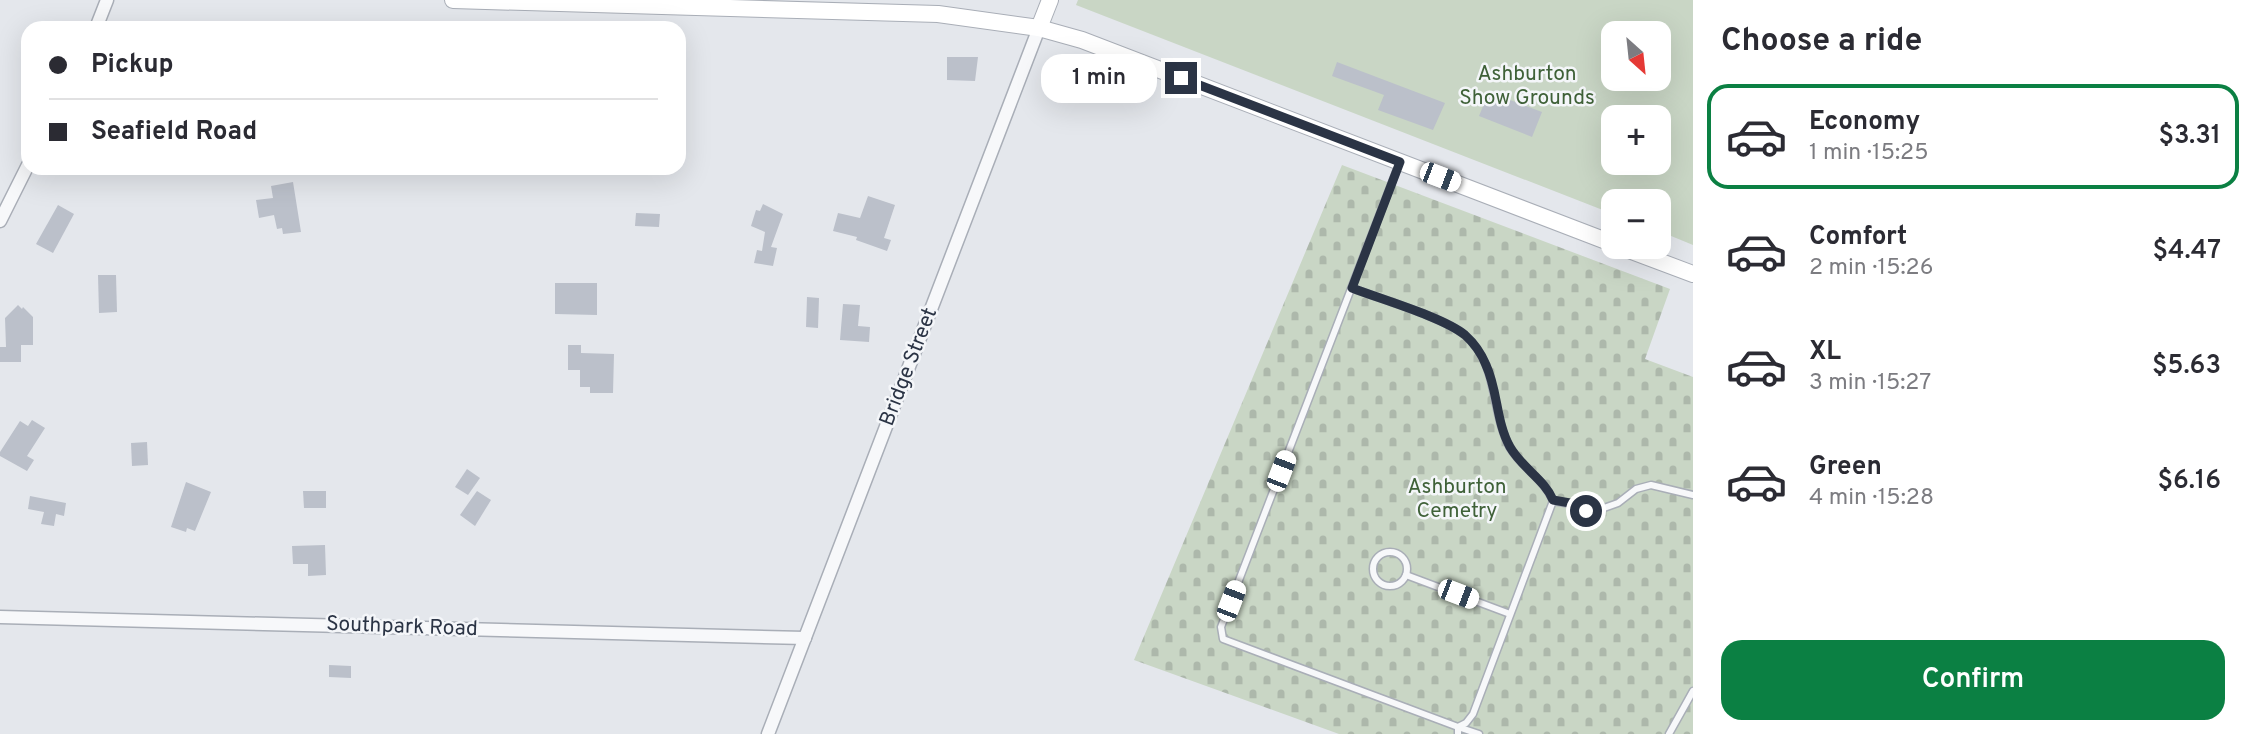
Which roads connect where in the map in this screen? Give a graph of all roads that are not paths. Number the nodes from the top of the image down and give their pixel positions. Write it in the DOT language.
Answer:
graph roads {
  1 [pos="107,0"];
  2 [pos="453,0"];
  3 [pos="1050,0"];
  4 [pos="902,6"];
  5 [pos="99,21"];
  6 [pos="1039,28"];
  7 [pos="1400,162"];
  8 [pos="23,175"];
  9 [pos="0,220"];
  10 [pos="1601,239"];
  11 [pos="1653,259"];
  12 [pos="1693,274"];
  13 [pos="1352,288"];
  14 [pos="1693,495"];
  15 [pos="1553,500"];
  16 [pos="1406,575"];
  17 [pos="1510,614"];
  18 [pos="0,617"];
  19 [pos="805,638"];
  20 [pos="1693,691"];
  21 [pos="1458,731"];
  22 [pos="768,734"];
  23 [pos="1479,734"];
  24 [pos="1669,734"];
  1 -- 5 [label="street"];
  2 -- 4 [label="street"];
  3 -- 6 [label="street, Bridge Street"];
  4 -- 6 [label="street"];
  6 -- 7 [label="street"];
  6 -- 19 [label="street, Bridge Street"];
  7 -- 10 [label="street"];
  7 -- 13 [label="lane"];
  8 -- 9 [label="street"];
  11 -- 12 [label="street"];
  13 -- 15 [label="lane"];
  13 -- 21 [label="lane"];
  14 -- 15 [label="lane"];
  15 -- 17 [label="lane"];
  16 -- 16 [label="lane"];
  16 -- 17 [label="lane"];
  17 -- 21 [label="lane"];
  18 -- 19 [label="street, Southpark Road"];
  19 -- 22 [label="street, Bridge Street"];
  20 -- 24 [label="lane"];
  21 -- 23 [label="lane"];
}
